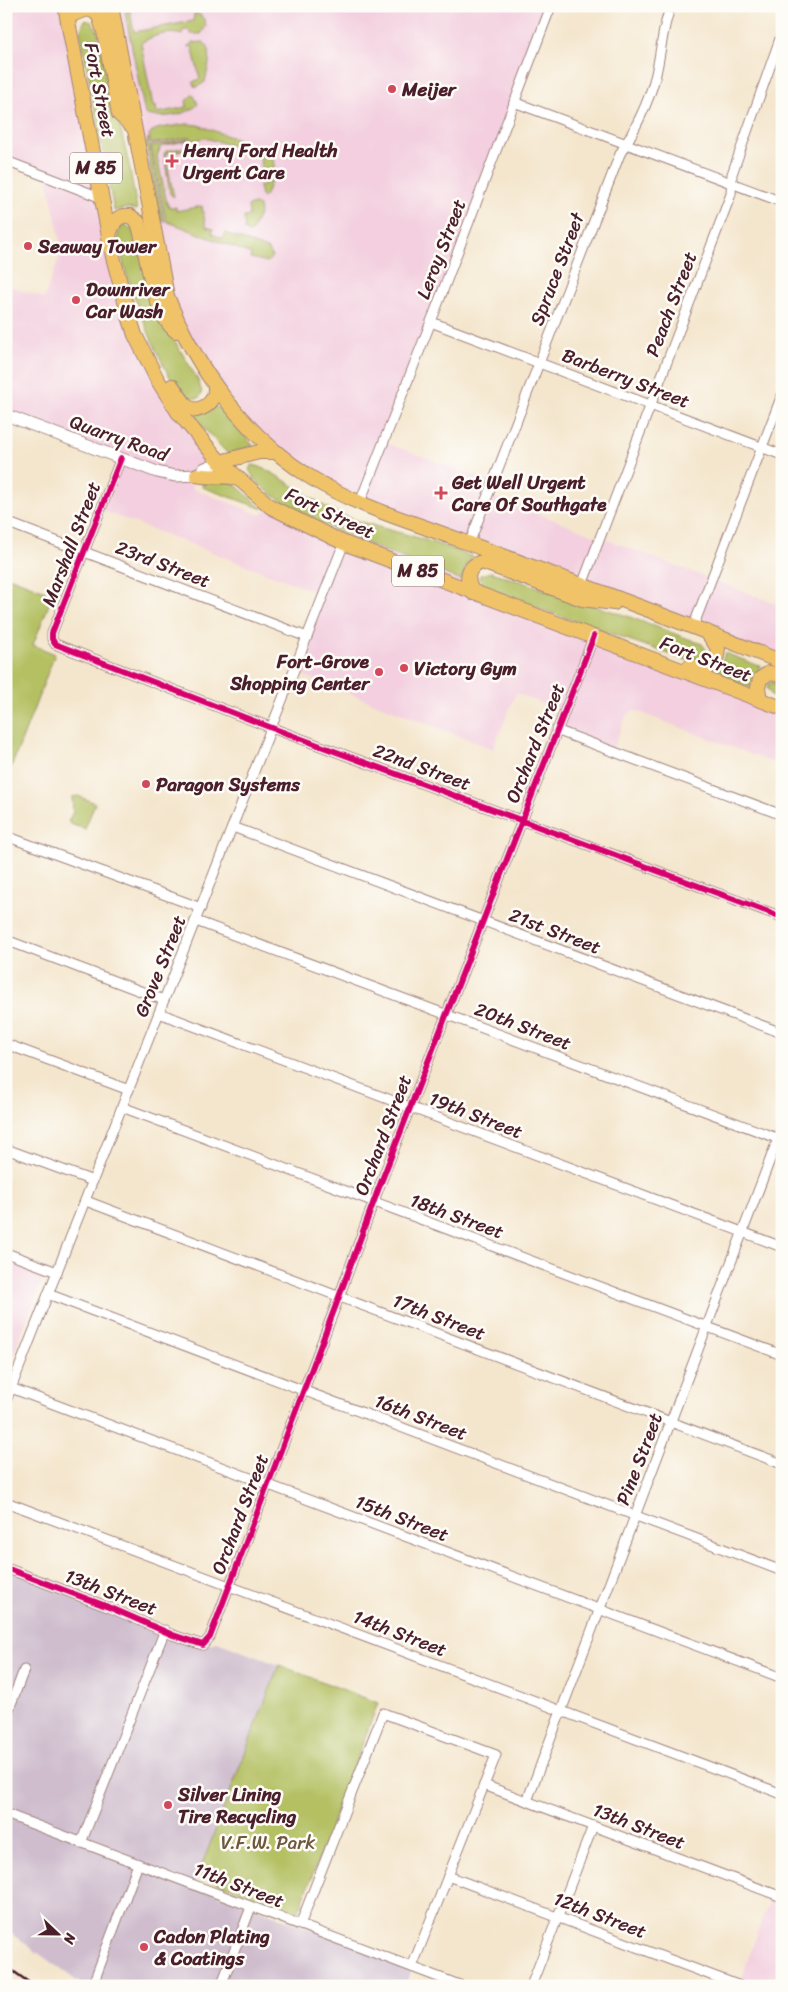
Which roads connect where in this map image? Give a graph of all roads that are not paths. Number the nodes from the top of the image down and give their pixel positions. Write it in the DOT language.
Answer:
graph roads {
  1 [pos="110,6"];
  2 [pos="551,6"];
  3 [pos="671,6"];
  4 [pos="66,12"];
  5 [pos="782,33"];
  6 [pos="514,102"];
  7 [pos="133,127"];
  8 [pos="626,144"];
  9 [pos="6,161"];
  10 [pos="732,183"];
  11 [pos="102,198"];
  12 [pos="782,202"];
  13 [pos="109,235"];
  14 [pos="121,286"];
  15 [pos="431,322"];
  16 [pos="186,339"];
  17 [pos="539,363"];
  18 [pos="215,387"];
  19 [pos="782,395"];
  20 [pos="650,405"];
  21 [pos="6,415"];
  22 [pos="761,448"];
  23 [pos="276,452"];
  24 [pos="782,455"];
  25 [pos="121,458"];
  26 [pos="220,462"];
  27 [pos="197,475"];
  28 [pos="241,480"];
  29 [pos="360,502"];
  30 [pos="6,522"];
  31 [pos="344,543"];
  32 [pos="469,544"];
  33 [pos="84,552"];
  34 [pos="582,585"];
  35 [pos="473,593"];
  36 [pos="635,605"];
  37 [pos="559,625"];
  38 [pos="693,627"];
  39 [pos="707,632"];
  40 [pos="594,636"];
  41 [pos="307,637"];
  42 [pos="53,642"];
  43 [pos="782,662"];
  44 [pos="782,675"];
  45 [pos="760,700"];
  46 [pos="782,708"];
  47 [pos="272,728"];
  48 [pos="556,730"];
  49 [pos="782,815"];
  50 [pos="521,819"];
  51 [pos="232,827"];
  52 [pos="6,836"];
  53 [pos="201,908"];
  54 [pos="782,917"];
  55 [pos="481,920"];
  56 [pos="196,921"];
  57 [pos="6,940"];
  58 [pos="164,1000"];
  59 [pos="159,1014"];
  60 [pos="445,1014"];
  61 [pos="782,1033"];
  62 [pos="6,1044"];
  63 [pos="129,1090"];
  64 [pos="122,1107"];
  65 [pos="410,1108"];
  66 [pos="782,1128"];
  67 [pos="780,1139"];
  68 [pos="6,1148"];
  69 [pos="93,1181"];
  70 [pos="86,1201"];
  71 [pos="374,1202"];
  72 [pos="742,1232"];
  73 [pos="782,1247"];
  74 [pos="6,1253"];
  75 [pos="57,1272"];
  76 [pos="48,1294"];
  77 [pos="339,1297"];
  78 [pos="706,1326"];
  79 [pos="782,1354"];
  80 [pos="12,1388"];
  81 [pos="302,1390"];
  82 [pos="6,1401"];
  83 [pos="671,1421"];
  84 [pos="782,1464"];
  85 [pos="268,1484"];
  86 [pos="6,1502"];
  87 [pos="635,1515"];
  88 [pos="6,1568"];
  89 [pos="782,1571"];
  90 [pos="229,1586"];
  91 [pos="599,1609"];
  92 [pos="165,1630"];
  93 [pos="203,1645"];
  94 [pos="24,1670"];
  95 [pos="782,1678"];
  96 [pos="561,1711"];
  97 [pos="6,1717"];
  98 [pos="484,1785"];
  99 [pos="782,1794"];
  100 [pos="526,1801"];
  101 [pos="6,1814"];
  102 [pos="593,1826"];
  103 [pos="81,1843"];
  104 [pos="138,1864"];
  105 [pos="448,1876"];
  106 [pos="782,1897"];
  107 [pos="251,1907"];
  108 [pos="558,1917"];
  109 [pos="300,1925"];
  110 [pos="412,1967"];
  111 [pos="93,1984"];
  112 [pos="221,1986"];
  113 [pos="462,1986"];
  114 [pos="531,1986"];
  115 [pos="740,1986"];
  1 -- 7 [label="main road, Fort Street / M 85"];
  2 -- 6 [label="street, Leroy Street"];
  3 -- 8 [label="street, Spruce Street"];
  4 -- 7 [label="main road"];
  4 -- 11 [label="main road, Fort Street / M 85"];
  5 -- 10 [label="street, Peach Street"];
  6 -- 8 [label="street"];
  6 -- 15 [label="street, Leroy Street"];
  7 -- 16 [label="main road, Fort Street / M 85"];
  8 -- 10 [label="street"];
  8 -- 17 [label="street, Spruce Street"];
  9 -- 11 [label="street"];
  10 -- 12 [label="street"];
  10 -- 20 [label="street, Peach Street"];
  11 -- 13 [label="main road, Fort Street / M 85"];
  13 -- 14 [label="main road, Fort Street / M 85"];
  13 -- 16 [label="main road"];
  14 -- 18 [label="main road"];
  14 -- 26 [label="main road, Fort Street / M 85"];
  15 -- 17 [label="street, Barberry Street"];
  15 -- 29 [label="street, Leroy Street"];
  16 -- 18 [label="main road, Fort Street / M 85"];
  17 -- 20 [label="street, Barberry Street"];
  17 -- 32 [label="street, Spruce Street"];
  18 -- 23 [label="main road, Fort Street / M 85"];
  19 -- 22 [label="street"];
  20 -- 22 [label="street, Barberry Street"];
  20 -- 34 [label="street, Peach Street"];
  21 -- 25 [label="street, Quarry Road"];
  22 -- 24 [label="street, Barberry Street"];
  22 -- 38 [label="street"];
  23 -- 26 [label="main road"];
  23 -- 29 [label="main road, Fort Street / M 85"];
  25 -- 27 [label="street, Quarry Road"];
  25 -- 33 [label="street, Marshall Street"];
  26 -- 27 [label="street, Quarry Road"];
  26 -- 28 [label="main road, Fort Street / M 85"];
  27 -- 28 [label="main road"];
  28 -- 31 [label="main road, Fort Street / M 85"];
  29 -- 32 [label="main road, Fort Street / M 85"];
  30 -- 33 [label="street, 23rd Street"];
  31 -- 35 [label="main road, Fort Street / M 85"];
  31 -- 41 [label="street, Grove Street"];
  32 -- 34 [label="main road, Fort Street / M 85"];
  33 -- 41 [label="street, 23rd Street"];
  33 -- 42 [label="street, Marshall Street"];
  34 -- 36 [label="main road, Fort Street / M 85"];
  35 -- 36 [label="main road"];
  35 -- 37 [label="main road, Fort Street / M 85"];
  36 -- 38 [label="main road, Fort Street / M 85"];
  37 -- 39 [label="main road"];
  37 -- 40 [label="main road, Fort Street / M 85"];
  38 -- 39 [label="main road, Fort Street / M 85"];
  39 -- 43 [label="main road, Fort Street / M 85"];
  40 -- 45 [label="main road, Fort Street / M 85"];
  40 -- 48 [label="street, Orchard Street"];
  41 -- 47 [label="street, Grove Street"];
  42 -- 47 [label="street, 22nd Street"];
  44 -- 45 [label="main road"];
  45 -- 46 [label="main road, Fort Street / M 85"];
  47 -- 50 [label="street, 22nd Street"];
  47 -- 51 [label="street, Grove Street"];
  48 -- 49 [label="street"];
  48 -- 50 [label="street, Orchard Street"];
  50 -- 54 [label="street, 22nd Street"];
  50 -- 55 [label="street, Orchard Street"];
  51 -- 53 [label="street, Grove Street"];
  51 -- 55 [label="street, 21st Street"];
  52 -- 53 [label="street"];
  53 -- 56 [label="street, Grove Street"];
  55 -- 60 [label="street, Orchard Street"];
  55 -- 61 [label="street, 21st Street"];
  56 -- 58 [label="street, Grove Street"];
  56 -- 60 [label="street, 20th Street"];
  57 -- 58 [label="street"];
  58 -- 59 [label="street, Grove Street"];
  59 -- 63 [label="street, Grove Street"];
  59 -- 65 [label="street, 19th Street"];
  60 -- 65 [label="street, Orchard Street"];
  60 -- 67 [label="street, 20th Street"];
  62 -- 63 [label="street"];
  63 -- 64 [label="street, Grove Street"];
  64 -- 69 [label="street, Grove Street"];
  64 -- 71 [label="street, 18th Street"];
  65 -- 71 [label="street, Orchard Street"];
  65 -- 72 [label="street, 19th Street"];
  66 -- 67 [label="street, Pine Street"];
  67 -- 72 [label="street, Pine Street"];
  68 -- 69 [label="street"];
  69 -- 70 [label="street, Grove Street"];
  70 -- 75 [label="street, Grove Street"];
  70 -- 77 [label="street, 17th Street"];
  71 -- 77 [label="street, Orchard Street"];
  71 -- 78 [label="street, 18th Street"];
  72 -- 73 [label="street, 19th Street"];
  72 -- 78 [label="street, Pine Street"];
  74 -- 75 [label="street"];
  75 -- 76 [label="street, Grove Street"];
  76 -- 80 [label="street, Grove Street"];
  76 -- 81 [label="street, 16th Street"];
  77 -- 81 [label="street, Orchard Street"];
  77 -- 83 [label="street, 17th Street"];
  78 -- 79 [label="street, 18th Street"];
  78 -- 83 [label="street, Pine Street"];
  80 -- 82 [label="street, Grove Street"];
  80 -- 85 [label="street, 15th Street"];
  81 -- 85 [label="street, Orchard Street"];
  81 -- 87 [label="street, 16th Street"];
  83 -- 84 [label="street, 17th Street"];
  83 -- 87 [label="street, Pine Street"];
  85 -- 90 [label="street, Orchard Street"];
  85 -- 91 [label="street, 15th Street"];
  86 -- 90 [label="street, 14th Street"];
  87 -- 89 [label="street, 16th Street"];
  87 -- 91 [label="street, Pine Street"];
  88 -- 92 [label="street, 13th Street"];
  90 -- 93 [label="street, Orchard Street"];
  90 -- 96 [label="street, 14th Street"];
  91 -- 95 [label="street, 15th Street"];
  91 -- 96 [label="street, Pine Street"];
  92 -- 93 [label="street, 13th Street"];
  92 -- 103 [label="street"];
  94 -- 97 [label="street"];
  96 -- 99 [label="street, 14th Street"];
  96 -- 100 [label="street, Pine Street"];
  98 -- 100 [label="street, 13th Street"];
  98 -- 105 [label="street"];
  98 -- 109 [label="street"];
  100 -- 102 [label="street, 13th Street"];
  101 -- 103 [label="street, 11th Street"];
  102 -- 106 [label="street, 13th Street"];
  102 -- 108 [label="street"];
  103 -- 104 [label="street, 11th Street"];
  104 -- 107 [label="street, 11th Street"];
  104 -- 111 [label="street"];
  105 -- 108 [label="street, 12th Street"];
  105 -- 110 [label="street"];
  107 -- 109 [label="street, 11th Street"];
  107 -- 112 [label="street"];
  108 -- 114 [label="street"];
  108 -- 115 [label="street, 12th Street"];
  109 -- 110 [label="street, 11th Street"];
  110 -- 113 [label="street, 11th Street"];
}
